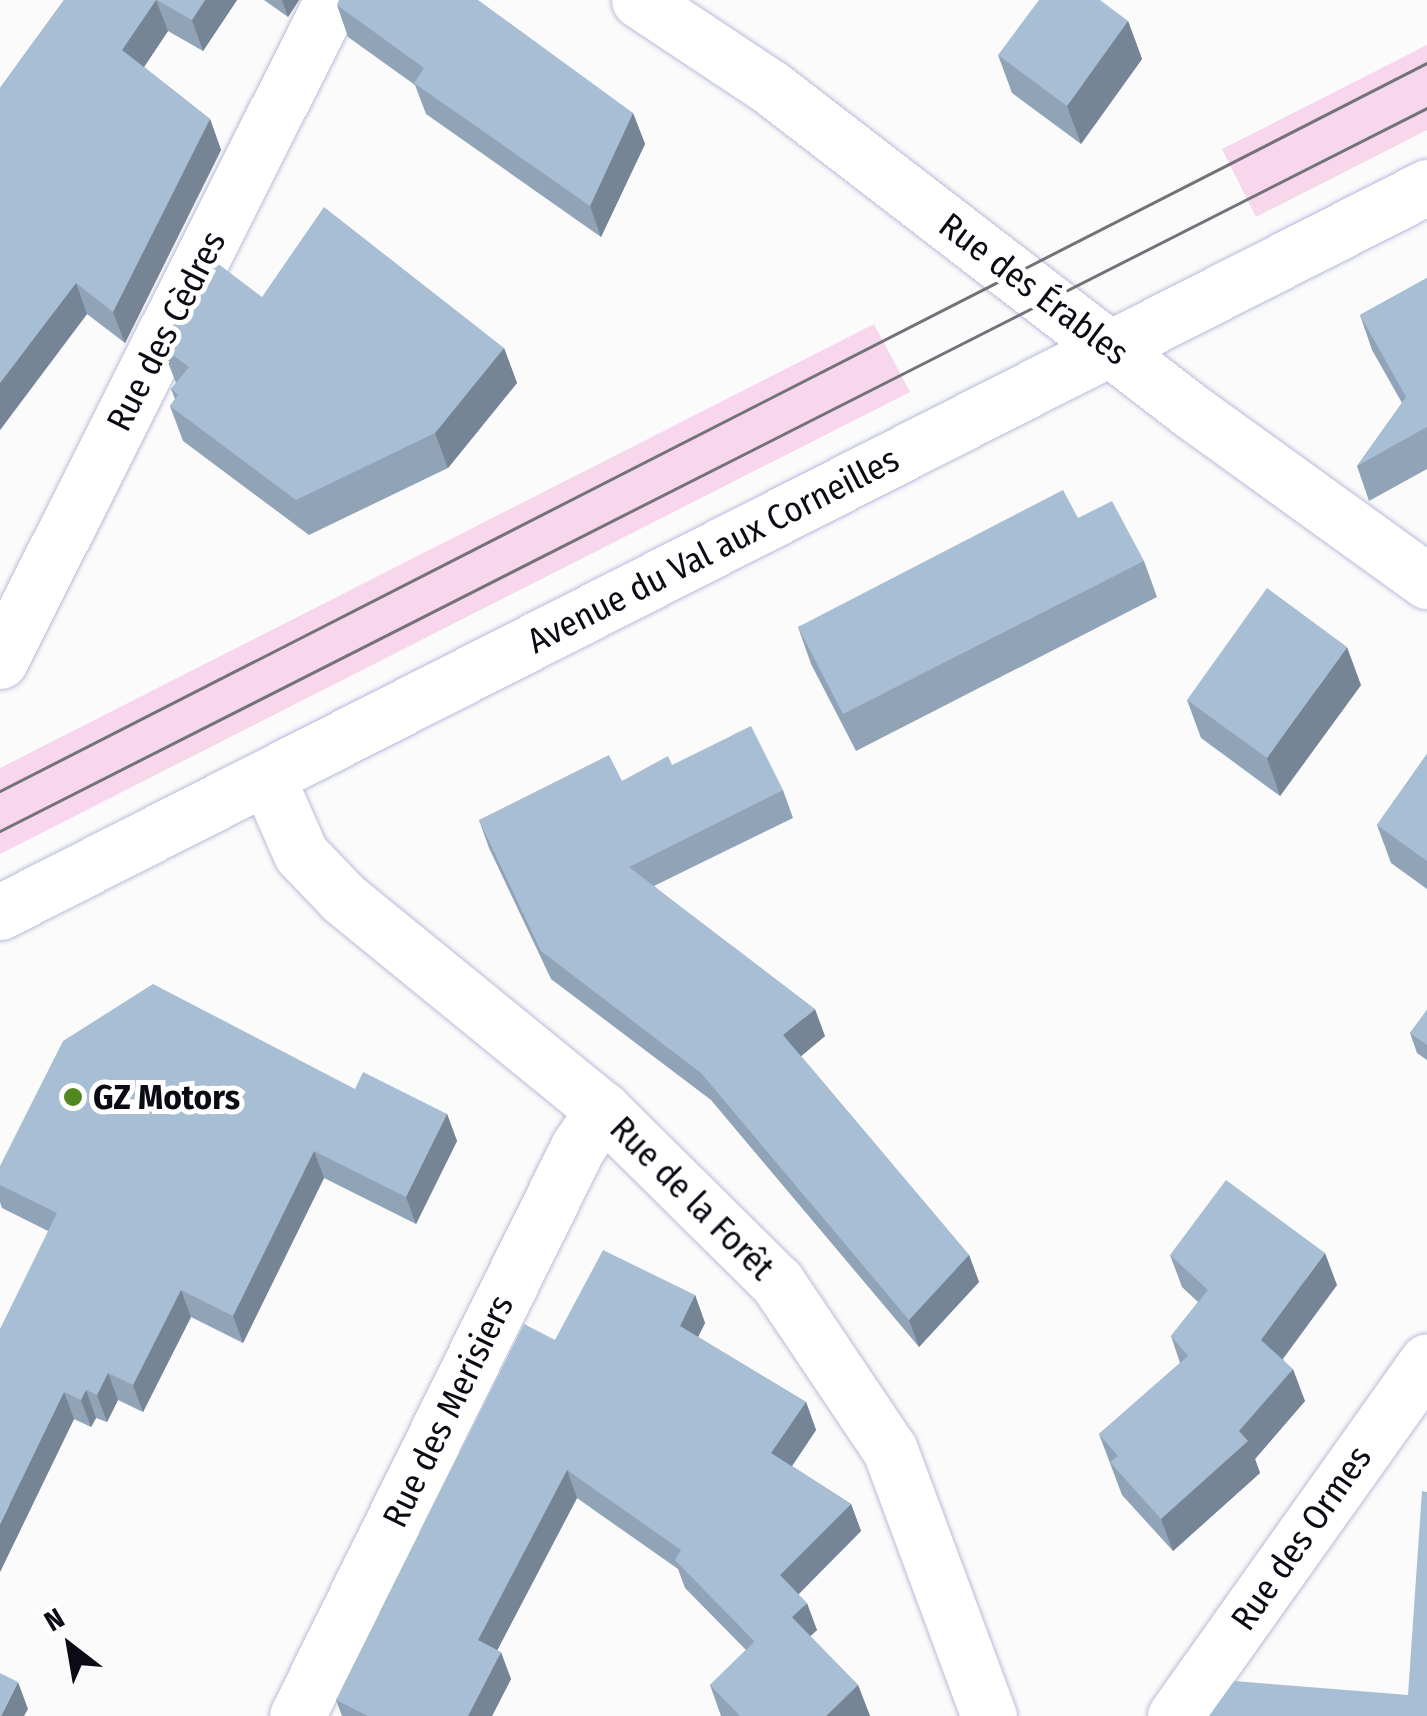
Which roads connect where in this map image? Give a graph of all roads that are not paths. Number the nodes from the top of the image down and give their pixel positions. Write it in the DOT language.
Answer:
graph roads {
  1 [pos="332,0"];
  2 [pos="639,0"];
  3 [pos="1427,187"];
  4 [pos="1112,346"];
  5 [pos="1427,581"];
  6 [pos="0,662"];
  7 [pos="268,777"];
  8 [pos="0,912"];
  9 [pos="603,1110"];
  10 [pos="1427,1361"];
  11 [pos="297,1716"];
  12 [pos="989,1716"];
  13 [pos="1175,1716"];
  1 -- 6 [label="street, Rue des Cèdres"];
  2 -- 4 [label="street, Rue des Érables"];
  3 -- 4 [label="street, Avenue du Val aux Corneilles"];
  4 -- 5 [label="street, Rue des Érables"];
  4 -- 7 [label="street, Avenue du Val aux Corneilles"];
  7 -- 8 [label="street, Avenue du Val aux Corneilles"];
  7 -- 9 [label="street, Rue de la Forêt"];
  9 -- 11 [label="street, Rue des Merisiers"];
  9 -- 12 [label="street, Rue de la Forêt"];
  10 -- 13 [label="street, Rue des Ormes"];
}
